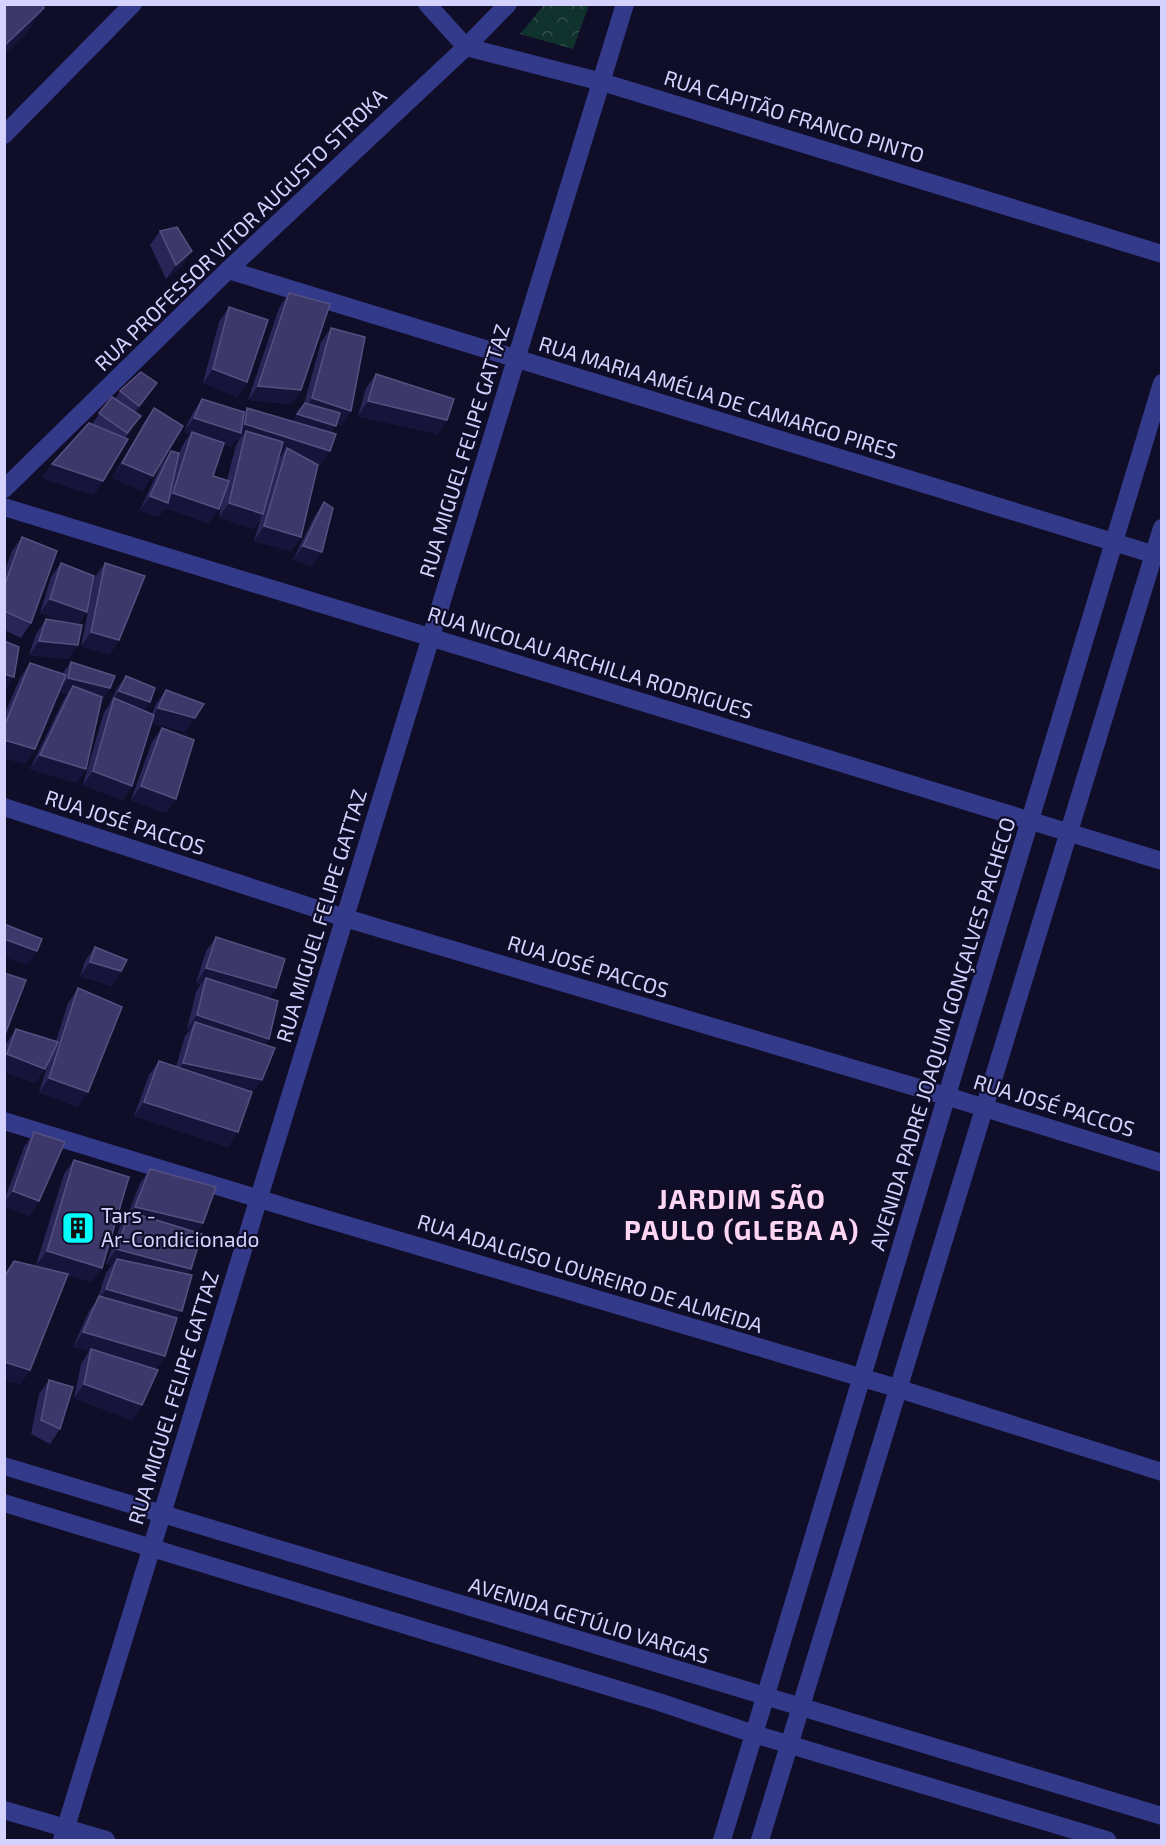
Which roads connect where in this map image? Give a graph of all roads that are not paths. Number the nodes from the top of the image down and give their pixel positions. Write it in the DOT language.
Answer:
graph roads {
  1 [pos="134,4"];
  2 [pos="427,4"];
  3 [pos="508,4"];
  4 [pos="625,4"];
  5 [pos="466,46"];
  6 [pos="602,81"];
  7 [pos="4,135"];
  8 [pos="1161,255"];
  9 [pos="228,270"];
  10 [pos="516,359"];
  11 [pos="1161,383"];
  12 [pos="4,489"];
  13 [pos="4,507"];
  14 [pos="1161,528"];
  15 [pos="1113,543"];
  16 [pos="1157,556"];
  17 [pos="431,638"];
  18 [pos="4,807"];
  19 [pos="1031,821"];
  20 [pos="1069,833"];
  21 [pos="1161,861"];
  22 [pos="345,918"];
  23 [pos="948,1097"];
  24 [pos="985,1108"];
  25 [pos="4,1121"];
  26 [pos="1161,1163"];
  27 [pos="259,1199"];
  28 [pos="863,1378"];
  29 [pos="898,1389"];
  30 [pos="4,1467"];
  31 [pos="1161,1472"];
  32 [pos="4,1503"];
  33 [pos="162,1514"];
  34 [pos="152,1547"];
  35 [pos="766,1698"];
  36 [pos="801,1709"];
  37 [pos="754,1734"];
  38 [pos="790,1745"];
  39 [pos="4,1810"];
  40 [pos="1161,1816"];
  41 [pos="64,1834"];
  42 [pos="106,1840"];
  43 [pos="722,1840"];
  44 [pos="760,1840"];
  45 [pos="1107,1840"];
  1 -- 7 [label="street"];
  2 -- 5 [label="street"];
  3 -- 5 [label="street, RUA PROFESSOR VITOR AUGUSTO STROKA"];
  4 -- 6 [label="street, RUA MIGUEL FELIPE GATTAZ"];
  5 -- 6 [label="street, RUA CAPITÃO FRANCO PINTO"];
  5 -- 9 [label="street, RUA PROFESSOR VITOR AUGUSTO STROKA"];
  6 -- 8 [label="street, RUA CAPITÃO FRANCO PINTO"];
  6 -- 10 [label="street, RUA MIGUEL FELIPE GATTAZ"];
  9 -- 10 [label="street, RUA MARIA AMÉLIA DE CAMARGO PIRES"];
  9 -- 12 [label="street, RUA PROFESSOR VITOR AUGUSTO STROKA"];
  10 -- 15 [label="street, RUA MARIA AMÉLIA DE CAMARGO PIRES"];
  10 -- 17 [label="street, RUA MIGUEL FELIPE GATTAZ"];
  11 -- 15 [label="street, AVENIDA PADRE JOAQUIM GONÇALVES PACHECO"];
  13 -- 17 [label="street, RUA NICOLAU ARCHILLA RODRIGUES"];
  14 -- 16 [label="street"];
  15 -- 16 [label="street, RUA MARIA AMÉLIA DE CAMARGO PIRES"];
  15 -- 19 [label="street, AVENIDA PADRE JOAQUIM GONÇALVES PACHECO"];
  16 -- 20 [label="street"];
  17 -- 19 [label="street, RUA NICOLAU ARCHILLA RODRIGUES"];
  17 -- 22 [label="street, RUA MIGUEL FELIPE GATTAZ"];
  18 -- 22 [label="street, RUA JOSÉ PACCOS"];
  19 -- 20 [label="street, RUA NICOLAU ARCHILLA RODRIGUES"];
  19 -- 23 [label="street, AVENIDA PADRE JOAQUIM GONÇALVES PACHECO"];
  20 -- 21 [label="street, RUA NICOLAU ARCHILLA RODRIGUES"];
  20 -- 24 [label="street"];
  22 -- 23 [label="street, RUA JOSÉ PACCOS"];
  22 -- 27 [label="street, RUA MIGUEL FELIPE GATTAZ"];
  23 -- 24 [label="street, RUA JOSÉ PACCOS"];
  23 -- 28 [label="street, AVENIDA PADRE JOAQUIM GONÇALVES PACHECO"];
  24 -- 26 [label="street, RUA JOSÉ PACCOS"];
  24 -- 29 [label="street"];
  25 -- 27 [label="street, RUA ADALGISO LOUREIRO DE ALMEIDA"];
  27 -- 28 [label="street, RUA ADALGISO LOUREIRO DE ALMEIDA"];
  27 -- 33 [label="street, RUA MIGUEL FELIPE GATTAZ"];
  28 -- 29 [label="street, RUA ADALGISO LOUREIRO DE ALMEIDA"];
  28 -- 35 [label="street, AVENIDA PADRE JOAQUIM GONÇALVES PACHECO"];
  29 -- 31 [label="street, RUA ADALGISO LOUREIRO DE ALMEIDA"];
  29 -- 36 [label="street"];
  30 -- 33 [label="street, AVENIDA GETÚLIO VARGAS"];
  32 -- 34 [label="street"];
  33 -- 34 [label="street, RUA MIGUEL FELIPE GATTAZ"];
  33 -- 35 [label="street, AVENIDA GETÚLIO VARGAS"];
  34 -- 37 [label="street"];
  34 -- 41 [label="street, RUA MIGUEL FELIPE GATTAZ"];
  35 -- 36 [label="street, AVENIDA GETÚLIO VARGAS"];
  35 -- 37 [label="street, AVENIDA PADRE JOAQUIM GONÇALVES PACHECO"];
  36 -- 38 [label="street"];
  36 -- 40 [label="street, AVENIDA GETÚLIO VARGAS"];
  37 -- 38 [label="street"];
  37 -- 43 [label="street"];
  38 -- 44 [label="street"];
  38 -- 45 [label="street"];
  39 -- 41 [label="street"];
  41 -- 42 [label="street"];
}
